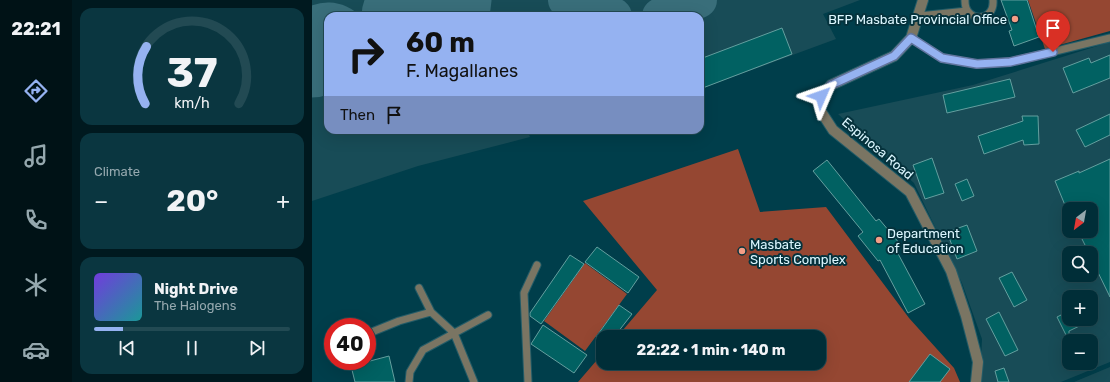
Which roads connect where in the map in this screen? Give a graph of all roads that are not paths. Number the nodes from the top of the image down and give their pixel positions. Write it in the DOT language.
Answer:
graph roads {
  1 [pos="924,0"];
  2 [pos="965,0"];
  3 [pos="993,0"];
  4 [pos="967,12"];
  5 [pos="919,16"];
  6 [pos="911,38"];
  7 [pos="1110,38"];
  8 [pos="537,266"];
  9 [pos="419,288"];
  10 [pos="431,312"];
  11 [pos="488,314"];
  12 [pos="376,330"];
  13 [pos="454,332"];
  14 [pos="409,382"];
  15 [pos="474,382"];
  16 [pos="528,382"];
  17 [pos="976,382"];
  1 -- 5 [label="street, Espinosa Road"];
  2 -- 4 [label="lane"];
  3 -- 4 [label="lane"];
  4 -- 5 [label="lane"];
  5 -- 6 [label="street, Espinosa Road"];
  6 -- 7 [label="lane"];
  6 -- 17 [label="street, Espinosa Road"];
  8 -- 16 [label="lane"];
  9 -- 10 [label="lane"];
  10 -- 12 [label="lane"];
  10 -- 13 [label="lane"];
  11 -- 13 [label="lane"];
  13 -- 14 [label="lane"];
  13 -- 15 [label="lane"];
}
